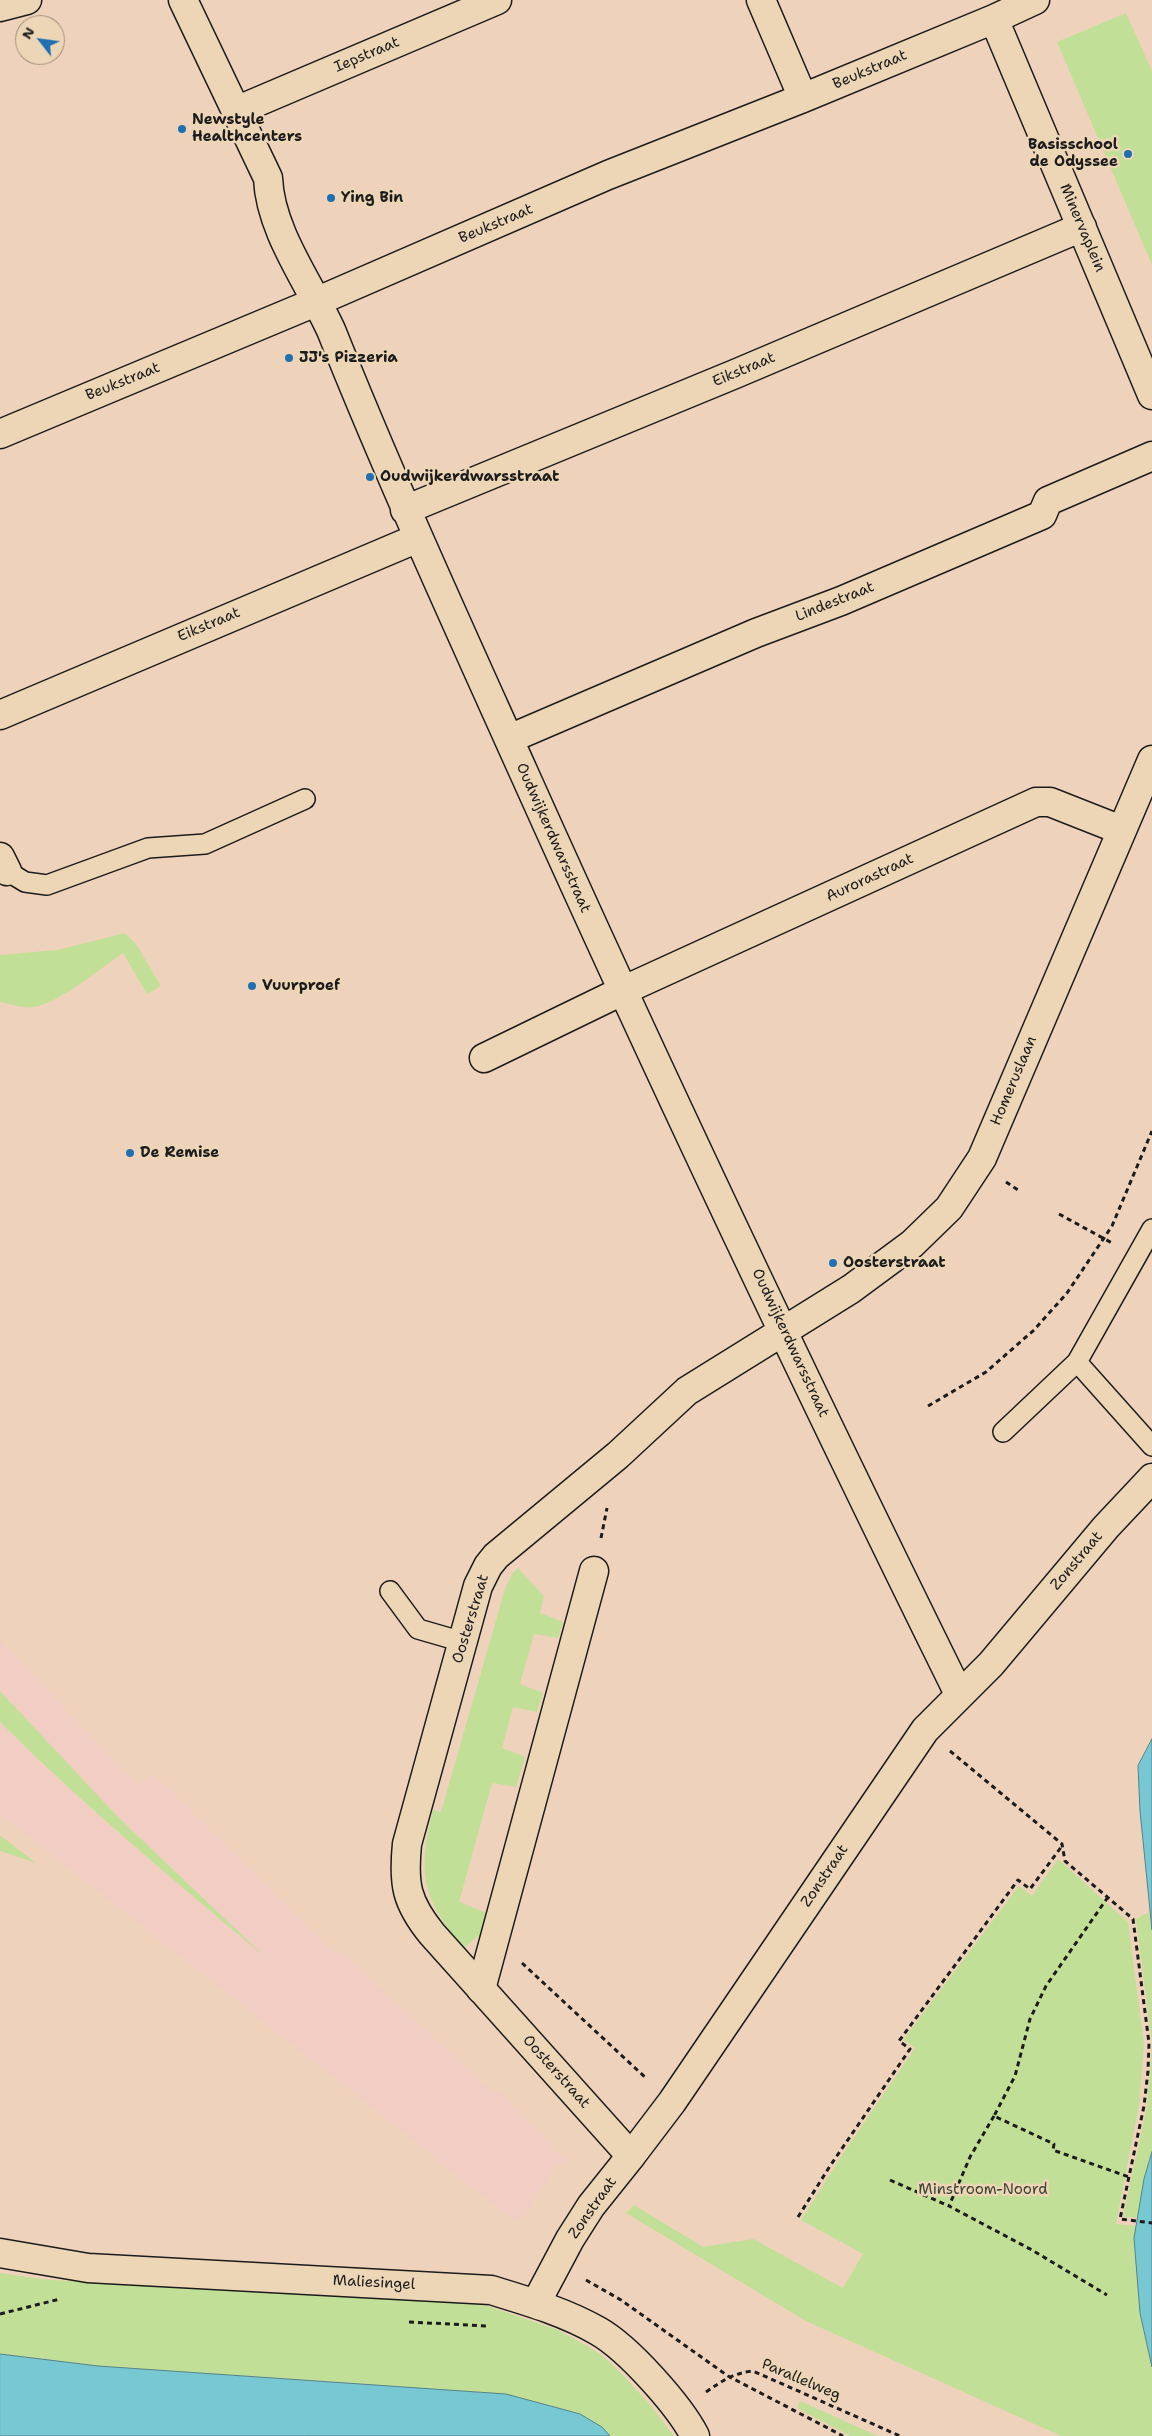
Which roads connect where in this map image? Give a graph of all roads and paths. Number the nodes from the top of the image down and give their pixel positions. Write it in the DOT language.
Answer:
graph roads {
  1 [pos="27,0"];
  2 [pos="183,0"];
  3 [pos="497,0"];
  4 [pos="761,0"];
  5 [pos="1035,0"];
  6 [pos="0,7"];
  7 [pos="994,19"];
  8 [pos="803,98"];
  9 [pos="236,111"];
  10 [pos="1082,227"];
  11 [pos="318,301"];
  12 [pos="1152,396"];
  13 [pos="0,434"];
  14 [pos="1152,456"];
  15 [pos="406,510"];
  16 [pos="418,538"];
  17 [pos="0,715"];
  18 [pos="509,739"];
  19 [pos="1152,760"];
  20 [pos="305,799"];
  21 [pos="1121,830"];
  22 [pos="3,864"];
  23 [pos="622,991"];
  24 [pos="484,1058"];
  25 [pos="1152,1131"];
  26 [pos="1006,1182"];
  27 [pos="1018,1190"];
  28 [pos="1059,1214"];
  29 [pos="1152,1229"];
  30 [pos="1105,1238"];
  31 [pos="1136,1257"];
  32 [pos="784,1331"];
  33 [pos="1077,1362"];
  34 [pos="928,1406"];
  35 [pos="1003,1432"];
  36 [pos="1152,1446"];
  37 [pos="618,1455"];
  38 [pos="1152,1478"];
  39 [pos="594,1571"];
  40 [pos="390,1591"];
  41 [pos="463,1642"];
  42 [pos="959,1694"];
  43 [pos="925,1730"];
  44 [pos="1062,1845"];
  45 [pos="1108,1897"];
  46 [pos="495,1938"];
  47 [pos="481,1989"];
  48 [pos="672,2102"];
  49 [pos="994,2116"];
  50 [pos="631,2156"];
  51 [pos="1129,2177"];
  52 [pos="890,2180"];
  53 [pos="949,2206"];
  54 [pos="798,2217"];
  55 [pos="1152,2223"];
  56 [pos="0,2253"];
  57 [pos="557,2264"];
  58 [pos="1107,2295"];
  59 [pos="67,2298"];
  60 [pos="536,2303"];
  61 [pos="0,2314"];
  62 [pos="402,2321"];
  63 [pos="494,2328"];
  64 [pos="728,2376"];
  65 [pos="695,2436"];
  66 [pos="843,2436"];
  67 [pos="900,2436"];
  1 -- 6 [label="street"];
  2 -- 9 [label="street, Oudwijkerdwarsstraat"];
  3 -- 9 [label="street, Iepstraat"];
  4 -- 8 [label="street"];
  5 -- 7 [label="street"];
  7 -- 8 [label="street, Beukstraat"];
  7 -- 10 [label="street, Minervaplein"];
  8 -- 11 [label="street, Beukstraat"];
  9 -- 11 [label="street, Oudwijkerdwarsstraat"];
  10 -- 12 [label="street, Minervaplein"];
  10 -- 15 [label="street, Eikstraat"];
  11 -- 13 [label="street, Beukstraat"];
  11 -- 15 [label="street, Oudwijkerdwarsstraat"];
  14 -- 18 [label="street, Lindestraat"];
  15 -- 16 [label="street, Oudwijkerdwarsstraat"];
  16 -- 17 [label="street, Eikstraat"];
  16 -- 18 [label="street, Oudwijkerdwarsstraat"];
  18 -- 23 [label="street, Oudwijkerdwarsstraat"];
  19 -- 21 [label="street, Homeruslaan"];
  20 -- 22 [label="lane"];
  21 -- 23 [label="street, Aurorastraat"];
  21 -- 32 [label="street, Homeruslaan"];
  23 -- 24 [label="street"];
  23 -- 32 [label="street, Oudwijkerdwarsstraat"];
  25 -- 30 [label="path"];
  26 -- 27 [label="path"];
  28 -- 30 [label="path"];
  29 -- 31 [label="lane"];
  30 -- 31 [label="path"];
  30 -- 34 [label="path"];
  31 -- 33 [label="lane"];
  32 -- 37 [label="street, Oosterstraat"];
  32 -- 42 [label="street, Oudwijkerdwarsstraat"];
  33 -- 35 [label="lane"];
  33 -- 36 [label="lane"];
  37 -- 39 [label="path"];
  37 -- 41 [label="street, Oosterstraat"];
  38 -- 42 [label="street, Zonstraat"];
  39 -- 46 [label="street"];
  40 -- 41 [label="lane"];
  41 -- 47 [label="street, Oosterstraat"];
  42 -- 43 [label="street, Zonstraat"];
  43 -- 44 [label="path"];
  43 -- 48 [label="street, Zonstraat"];
  44 -- 45 [label="path"];
  44 -- 54 [label="path"];
  45 -- 49 [label="path"];
  45 -- 51 [label="path"];
  46 -- 47 [label="street"];
  46 -- 48 [label="path"];
  47 -- 50 [label="street, Oosterstraat"];
  48 -- 50 [label="street, Zonstraat"];
  49 -- 51 [label="path"];
  49 -- 53 [label="path"];
  50 -- 57 [label="street, Zonstraat"];
  51 -- 55 [label="path"];
  52 -- 53 [label="path"];
  53 -- 58 [label="path"];
  56 -- 60 [label="street, Maliesingel"];
  57 -- 60 [label="street, Zonstraat"];
  57 -- 64 [label="path"];
  59 -- 61 [label="path"];
  60 -- 65 [label="street, Maliesingel"];
  62 -- 63 [label="path"];
  64 -- 66 [label="path, Parallelweg"];
  64 -- 67 [label="path, Parallelweg"];
}
